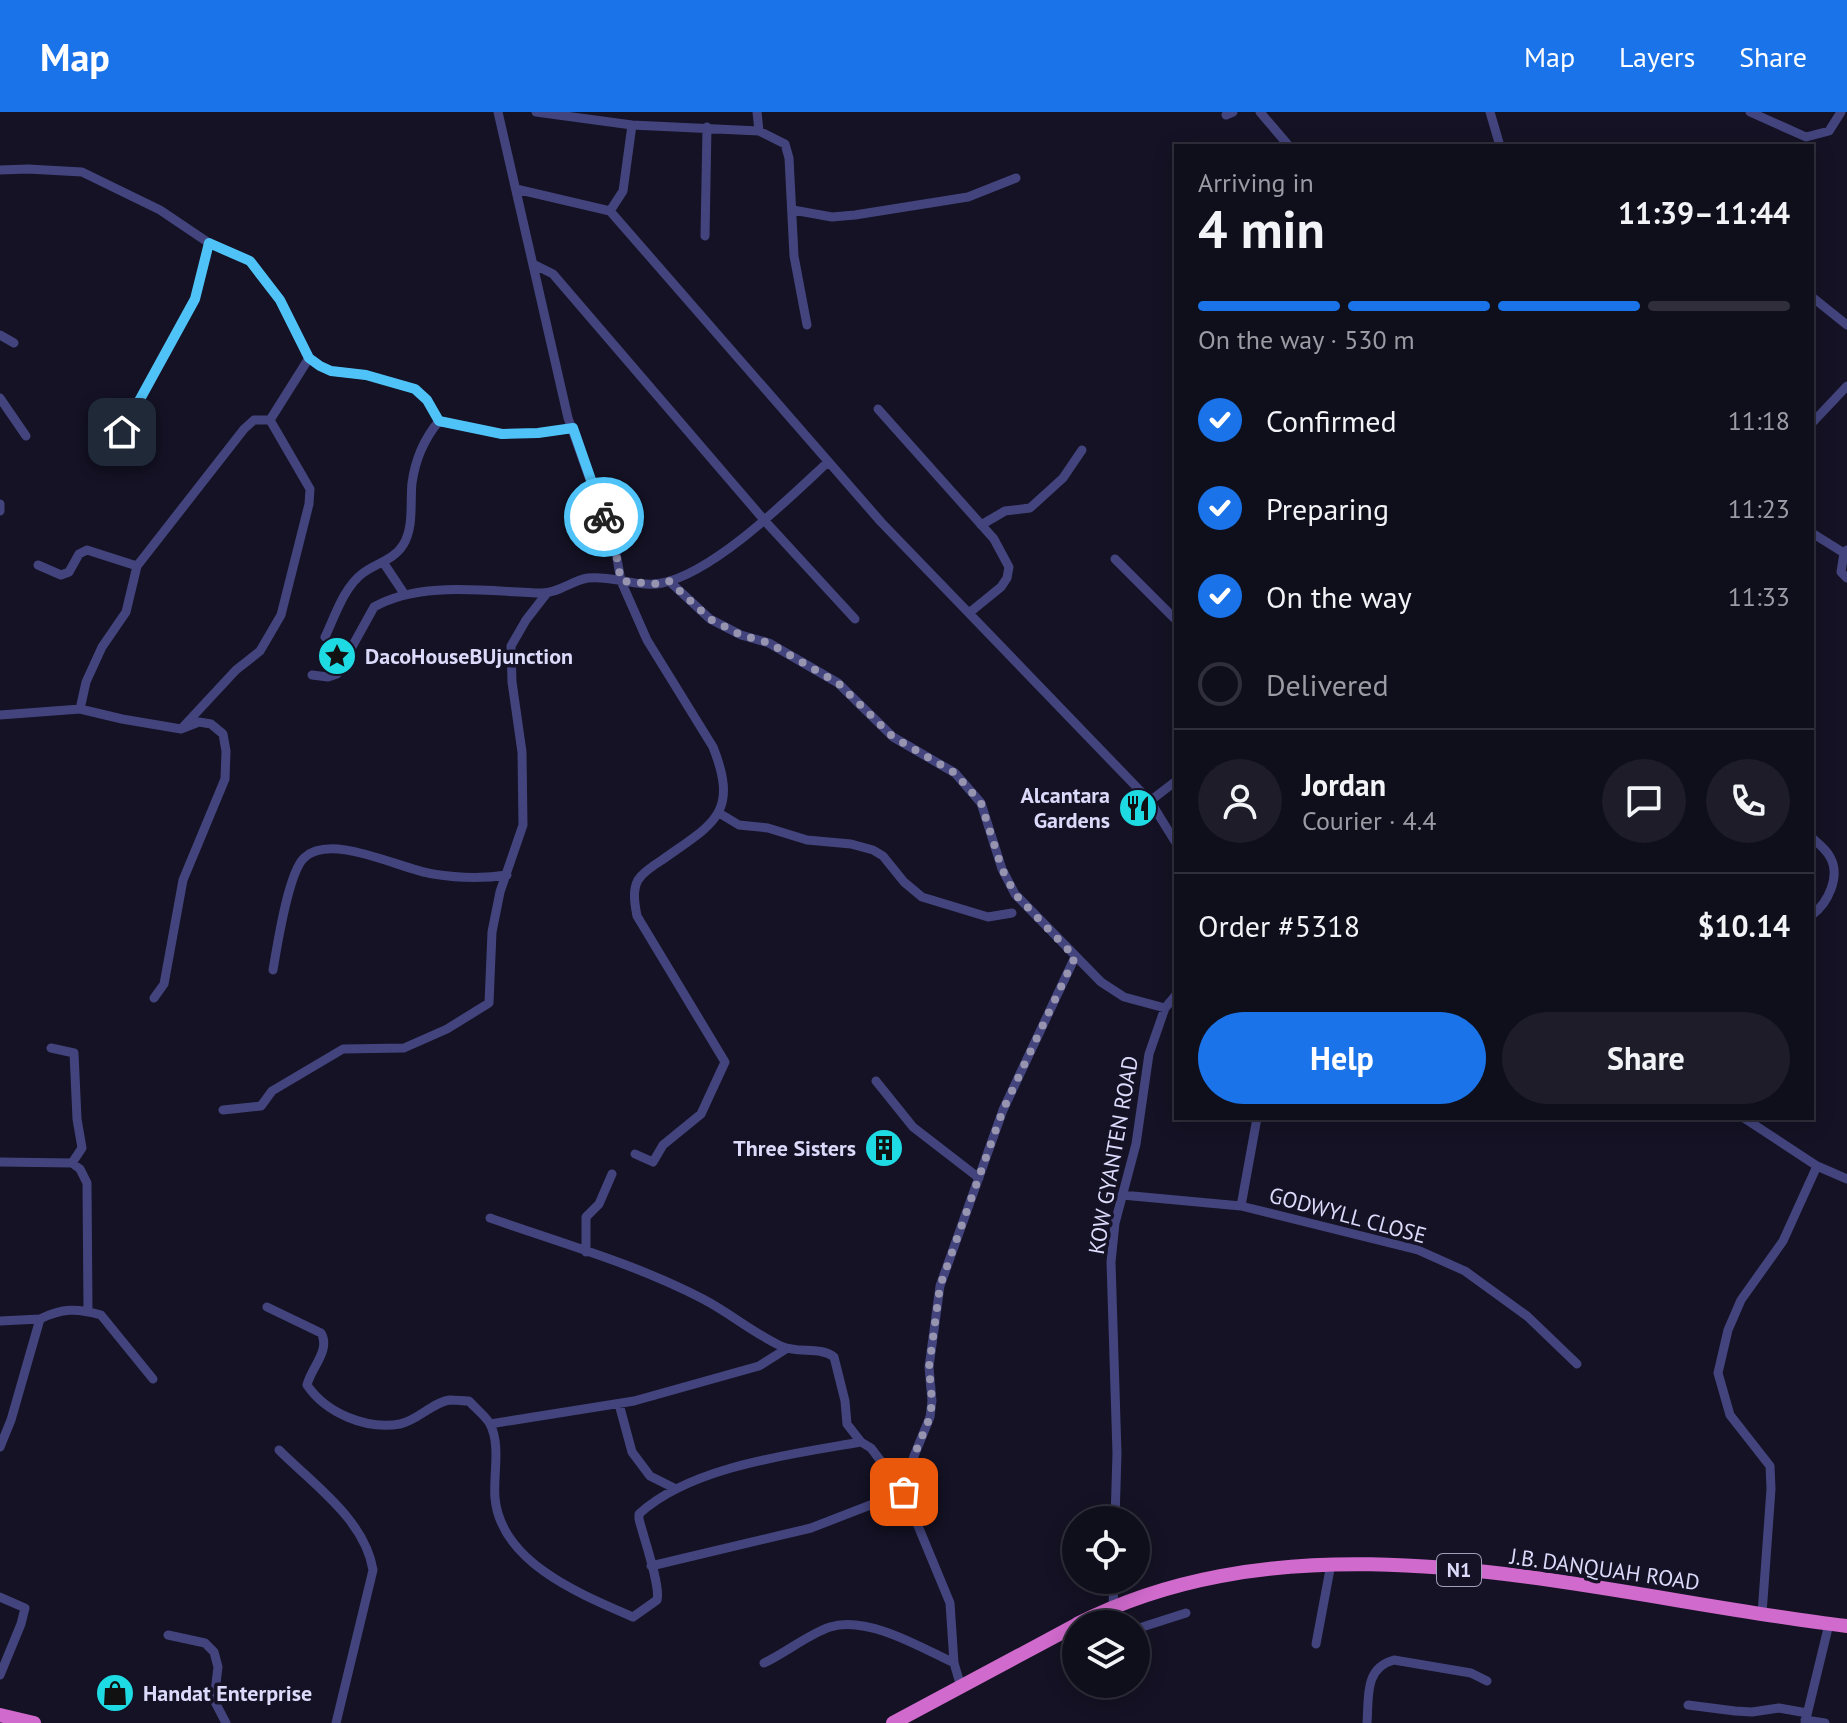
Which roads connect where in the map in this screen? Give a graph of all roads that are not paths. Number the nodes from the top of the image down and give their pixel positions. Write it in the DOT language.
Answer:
graph roads {
  1 [pos="498,112"];
  2 [pos="536,112"];
  3 [pos="757,112"];
  4 [pos="1260,112"];
  5 [pos="1490,112"];
  6 [pos="1750,112"];
  7 [pos="1841,112"];
  8 [pos="632,125"];
  9 [pos="707,127"];
  10 [pos="759,131"];
  11 [pos="1287,144"];
  12 [pos="1499,144"];
  13 [pos="0,170"];
  14 [pos="1016,178"];
  15 [pos="516,189"];
  16 [pos="793,210"];
  17 [pos="610,211"];
  18 [pos="705,236"];
  19 [pos="209,243"];
  20 [pos="535,265"];
  21 [pos="1814,299"];
  22 [pos="807,325"];
  23 [pos="1847,325"];
  24 [pos="0,335"];
  25 [pos="14,343"];
  26 [pos="309,358"];
  27 [pos="1847,386"];
  28 [pos="0,398"];
  29 [pos="878,409"];
  30 [pos="270,420"];
  31 [pos="439,421"];
  32 [pos="1814,421"];
  33 [pos="573,428"];
  34 [pos="26,436"];
  35 [pos="1082,450"];
  36 [pos="109,456"];
  37 [pos="828,462"];
  38 [pos="0,504"];
  39 [pos="0,511"];
  40 [pos="765,521"];
  41 [pos="981,525"];
  42 [pos="1814,534"];
  43 [pos="1845,552"];
  44 [pos="1115,559"];
  45 [pos="383,562"];
  46 [pos="38,565"];
  47 [pos="137,566"];
  48 [pos="1847,578"];
  49 [pos="621,581"];
  50 [pos="669,581"];
  51 [pos="547,593"];
  52 [pos="405,595"];
  53 [pos="969,613"];
  54 [pos="1174,618"];
  55 [pos="855,619"];
  56 [pos="325,637"];
  57 [pos="312,675"];
  58 [pos="80,709"];
  59 [pos="0,715"];
  60 [pos="181,729"];
  61 [pos="1174,783"];
  62 [pos="1150,801"];
  63 [pos="719,813"];
  64 [pos="1174,840"];
  65 [pos="1814,840"];
  66 [pos="507,875"];
  67 [pos="1012,913"];
  68 [pos="1814,913"];
  69 [pos="1075,957"];
  70 [pos="273,970"];
  71 [pos="1174,997"];
  72 [pos="154,998"];
  73 [pos="1165,1008"];
  74 [pos="51,1048"];
  75 [pos="876,1081"];
  76 [pos="223,1110"];
  77 [pos="1257,1120"];
  78 [pos="1747,1120"];
  79 [pos="635,1154"];
  80 [pos="0,1162"];
  81 [pos="72,1163"];
  82 [pos="1817,1166"];
  83 [pos="612,1174"];
  84 [pos="979,1178"];
  85 [pos="1847,1179"];
  86 [pos="1122,1195"];
  87 [pos="1241,1206"];
  88 [pos="490,1218"];
  89 [pos="586,1252"];
  90 [pos="267,1307"];
  91 [pos="88,1311"];
  92 [pos="40,1319"];
  93 [pos="0,1321"];
  94 [pos="786,1349"];
  95 [pos="1577,1364"];
  96 [pos="153,1379"];
  97 [pos="619,1404"];
  98 [pos="490,1424"];
  99 [pos="861,1442"];
  100 [pos="0,1447"];
  101 [pos="279,1450"];
  102 [pos="674,1488"];
  103 [pos="904,1492"];
  104 [pos="1115,1506"];
  105 [pos="1331,1564"];
  106 [pos="651,1566"];
  107 [pos="1113,1594"];
  108 [pos="0,1597"];
  109 [pos="1113,1607"];
  110 [pos="1108,1610"];
  111 [pos="1186,1613"];
  112 [pos="1762,1614"];
  113 [pos="1829,1624"];
  114 [pos="1150,1625"];
  115 [pos="1847,1626"];
  116 [pos="1062,1634"];
  117 [pos="168,1635"];
  118 [pos="1316,1644"];
  119 [pos="764,1663"];
  120 [pos="954,1663"];
  121 [pos="0,1675"];
  122 [pos="1487,1681"];
  123 [pos="961,1687"];
  124 [pos="1688,1705"];
  125 [pos="0,1715"];
  126 [pos="1806,1719"];
  127 [pos="34,1723"];
  128 [pos="226,1723"];
  129 [pos="336,1723"];
  130 [pos="893,1723"];
  131 [pos="1367,1723"];
  132 [pos="1825,1723"];
  1 -- 15 [label="street"];
  2 -- 8 [label="street"];
  3 -- 10 [label="street"];
  4 -- 11 [label="street"];
  5 -- 12 [label="street"];
  6 -- 7 [label="street"];
  8 -- 9 [label="street"];
  8 -- 17 [label="street"];
  9 -- 10 [label="street"];
  9 -- 18 [label="street"];
  10 -- 16 [label="street"];
  13 -- 19 [label="street"];
  14 -- 16 [label="street"];
  15 -- 17 [label="street"];
  15 -- 20 [label="street"];
  16 -- 22 [label="street"];
  17 -- 37 [label="street"];
  19 -- 26 [label="street"];
  19 -- 36 [label="street"];
  20 -- 33 [label="street"];
  20 -- 40 [label="street"];
  21 -- 23 [label="street"];
  24 -- 25 [label="street"];
  26 -- 30 [label="street"];
  26 -- 31 [label="street"];
  27 -- 32 [label="street"];
  28 -- 34 [label="street"];
  29 -- 41 [label="street"];
  30 -- 47 [label="street"];
  30 -- 60 [label="street"];
  31 -- 33 [label="street"];
  31 -- 45 [label="street"];
  33 -- 49 [label="street"];
  35 -- 41 [label="street"];
  37 -- 40 [label="street"];
  37 -- 53 [label="street"];
  38 -- 39 [label="street"];
  40 -- 50 [label="street"];
  40 -- 55 [label="street"];
  41 -- 53 [label="street"];
  42 -- 43 [label="street"];
  43 -- 48 [label="street"];
  44 -- 54 [label="street"];
  45 -- 52 [label="street"];
  45 -- 56 [label="street"];
  46 -- 47 [label="street"];
  47 -- 58 [label="street"];
  49 -- 50 [label="street"];
  49 -- 51 [label="street"];
  49 -- 63 [label="street"];
  50 -- 69 [label="street"];
  51 -- 52 [label="street"];
  51 -- 66 [label="street"];
  52 -- 57 [label="street"];
  53 -- 62 [label="street"];
  58 -- 59 [label="street"];
  58 -- 60 [label="street"];
  60 -- 72 [label="street"];
  61 -- 62 [label="street"];
  62 -- 64 [label="street"];
  63 -- 67 [label="street"];
  63 -- 79 [label="street"];
  65 -- 68 [label="street"];
  66 -- 70 [label="street"];
  66 -- 76 [label="street"];
  69 -- 73 [label="street"];
  69 -- 84 [label="street"];
  71 -- 73 [label="street, KOW GYANTEN ROAD"];
  73 -- 86 [label="street, KOW GYANTEN ROAD"];
  74 -- 81 [label="street"];
  75 -- 84 [label="street"];
  77 -- 87 [label="street"];
  78 -- 82 [label="street"];
  80 -- 81 [label="street"];
  81 -- 91 [label="street"];
  82 -- 85 [label="street"];
  82 -- 112 [label="street"];
  83 -- 89 [label="street"];
  84 -- 103 [label="street"];
  86 -- 87 [label="street, GODWYLL CLOSE"];
  86 -- 104 [label="street, KOW GYANTEN ROAD"];
  87 -- 95 [label="street, GODWYLL CLOSE"];
  88 -- 89 [label="street"];
  89 -- 94 [label="street"];
  90 -- 98 [label="street"];
  91 -- 92 [label="street"];
  91 -- 96 [label="street"];
  92 -- 93 [label="street"];
  92 -- 100 [label="street"];
  94 -- 97 [label="street"];
  94 -- 99 [label="street"];
  97 -- 98 [label="street"];
  97 -- 102 [label="street"];
  98 -- 106 [label="street"];
  99 -- 102 [label="street"];
  99 -- 103 [label="street"];
  101 -- 129 [label="street"];
  102 -- 106 [label="street"];
  103 -- 106 [label="street"];
  103 -- 120 [label="street"];
  105 -- 109 [label="highway, J.B. DANQUAH ROAD / N1"];
  105 -- 112 [label="highway, J.B. DANQUAH ROAD / N1"];
  105 -- 118 [label="street"];
  107 -- 109 [label="street"];
  108 -- 121 [label="street"];
  109 -- 110 [label="highway, J.B. DANQUAH ROAD / N1"];
  111 -- 114 [label="street"];
  112 -- 113 [label="highway, J.B. DANQUAH ROAD / N1"];
  113 -- 115 [label="highway, J.B. DANQUAH ROAD / N1"];
  113 -- 126 [label="street"];
  116 -- 123 [label="highway, J.B. DANQUAH ROAD / N1"];
  117 -- 128 [label="street"];
  119 -- 120 [label="street"];
  120 -- 123 [label="street"];
  122 -- 131 [label="street"];
  123 -- 130 [label="highway, J.B. DANQUAH ROAD / N1"];
  124 -- 126 [label="street"];
  125 -- 127 [label="highway"];
  126 -- 132 [label="street"];
}
